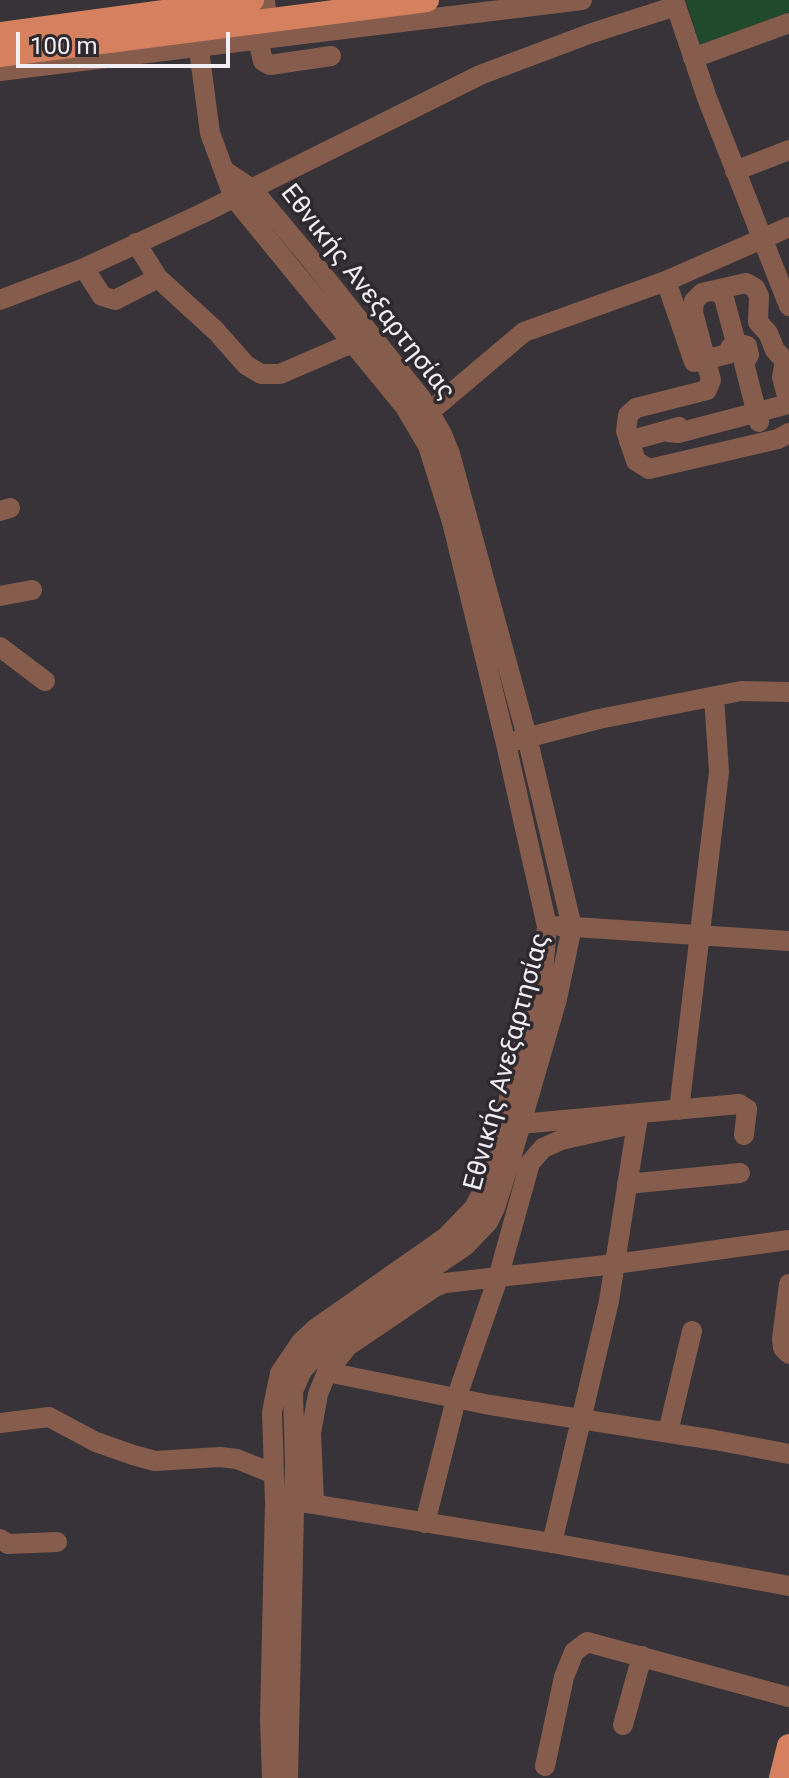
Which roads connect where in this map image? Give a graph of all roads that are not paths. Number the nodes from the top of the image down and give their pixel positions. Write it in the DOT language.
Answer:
graph roads {
  1 [pos="427,0"];
  2 [pos="582,0"];
  3 [pos="675,3"];
  4 [pos="261,15"];
  5 [pos="789,23"];
  6 [pos="0,34"];
  7 [pos="0,55"];
  8 [pos="331,56"];
  9 [pos="200,57"];
  10 [pos="693,58"];
  11 [pos="0,71"];
  12 [pos="789,150"];
  13 [pos="735,171"];
  14 [pos="243,194"];
  15 [pos="789,227"];
  16 [pos="762,239"];
  17 [pos="136,243"];
  18 [pos="84,268"];
  19 [pos="158,278"];
  20 [pos="666,281"];
  21 [pos="723,291"];
  22 [pos="0,300"];
  23 [pos="789,306"];
  24 [pos="730,321"];
  25 [pos="698,329"];
  26 [pos="352,343"];
  27 [pos="772,343"];
  28 [pos="739,355"];
  29 [pos="706,360"];
  30 [pos="659,402"];
  31 [pos="754,411"];
  32 [pos="423,417"];
  33 [pos="668,432"];
  34 [pos="789,433"];
  35 [pos="629,441"];
  36 [pos="765,442"];
  37 [pos="676,463"];
  38 [pos="32,590"];
  39 [pos="0,596"];
  40 [pos="0,647"];
  41 [pos="45,681"];
  42 [pos="789,692"];
  43 [pos="714,697"];
  44 [pos="527,737"];
  45 [pos="506,744"];
  46 [pos="547,926"];
  47 [pos="572,927"];
  48 [pos="701,935"];
  49 [pos="789,941"];
  50 [pos="679,1110"];
  51 [pos="511,1125"];
  52 [pos="744,1135"];
  53 [pos="740,1173"];
  54 [pos="627,1184"];
  55 [pos="789,1240"];
  56 [pos="615,1264"];
  57 [pos="498,1278"];
  58 [pos="789,1284"];
  59 [pos="692,1331"];
  60 [pos="789,1354"];
  61 [pos="327,1372"];
  62 [pos="456,1399"];
  63 [pos="582,1419"];
  64 [pos="0,1423"];
  65 [pos="668,1432"];
  66 [pos="789,1454"];
  67 [pos="274,1474"];
  68 [pos="294,1503"];
  69 [pos="425,1523"];
  70 [pos="0,1539"];
  71 [pos="57,1542"];
  72 [pos="552,1543"];
  73 [pos="789,1586"];
  74 [pos="642,1656"];
  75 [pos="789,1697"];
  76 [pos="623,1725"];
  77 [pos="789,1746"];
  78 [pos="545,1766"];
  79 [pos="272,1778"];
  80 [pos="288,1778"];
  81 [pos="781,1778"];
  1 -- 4 [label="main road"];
  2 -- 4 [label="street"];
  3 -- 10 [label="street"];
  3 -- 14 [label="street"];
  4 -- 6 [label="main road"];
  4 -- 7 [label="main road"];
  4 -- 8 [label="street"];
  4 -- 11 [label="street"];
  5 -- 10 [label="street"];
  9 -- 14 [label="street, Εθνικής Ανεξαρτησίας"];
  10 -- 13 [label="street"];
  12 -- 13 [label="street"];
  13 -- 16 [label="street"];
  14 -- 17 [label="street"];
  14 -- 26 [label="street, Εθνικής Ανεξαρτησίας"];
  14 -- 32 [label="street, Εθνικής Ανεξαρτησίας"];
  15 -- 16 [label="street"];
  16 -- 20 [label="street"];
  16 -- 23 [label="street"];
  17 -- 18 [label="street"];
  17 -- 19 [label="street"];
  18 -- 19 [label="street"];
  18 -- 22 [label="street"];
  19 -- 26 [label="street"];
  20 -- 29 [label="street"];
  20 -- 32 [label="street"];
  21 -- 24 [label="street"];
  21 -- 25 [label="street"];
  21 -- 27 [label="street"];
  24 -- 25 [label="street"];
  24 -- 28 [label="street"];
  25 -- 29 [label="street"];
  26 -- 32 [label="street, Εθνικής Ανεξαρτησίας"];
  27 -- 28 [label="street"];
  27 -- 31 [label="street"];
  28 -- 29 [label="street"];
  28 -- 31 [label="street"];
  29 -- 30 [label="street"];
  30 -- 33 [label="street"];
  30 -- 35 [label="street"];
  31 -- 33 [label="street"];
  31 -- 36 [label="street"];
  32 -- 44 [label="street, Εθνικής Ανεξαρτησίας"];
  32 -- 45 [label="street, Εθνικής Ανεξαρτησίας"];
  33 -- 35 [label="street"];
  33 -- 37 [label="street"];
  34 -- 36 [label="street"];
  35 -- 37 [label="street"];
  36 -- 37 [label="street"];
  38 -- 39 [label="street"];
  40 -- 41 [label="street"];
  42 -- 43 [label="street"];
  43 -- 44 [label="street"];
  43 -- 48 [label="street"];
  44 -- 45 [label="street"];
  44 -- 47 [label="street, Εθνικής Ανεξαρτησίας"];
  45 -- 46 [label="street, Εθνικής Ανεξαρτησίας"];
  46 -- 47 [label="street"];
  46 -- 51 [label="street, Εθνικής Ανεξαρτησίας"];
  47 -- 48 [label="street"];
  47 -- 51 [label="street, Εθνικής Ανεξαρτησίας"];
  48 -- 49 [label="street"];
  48 -- 50 [label="street"];
  50 -- 51 [label="street"];
  50 -- 52 [label="street"];
  51 -- 67 [label="street, Εθνικής Ανεξαρτησίας"];
  51 -- 68 [label="street, Εθνικής Ανεξαρτησίας"];
  53 -- 54 [label="street"];
  54 -- 56 [label="street"];
  54 -- 57 [label="street"];
  55 -- 56 [label="street"];
  56 -- 57 [label="street"];
  56 -- 63 [label="street"];
  57 -- 61 [label="street"];
  57 -- 62 [label="street"];
  58 -- 60 [label="street"];
  59 -- 65 [label="street"];
  61 -- 62 [label="street"];
  61 -- 68 [label="street"];
  62 -- 63 [label="street"];
  62 -- 69 [label="street"];
  63 -- 65 [label="street"];
  63 -- 72 [label="street"];
  64 -- 67 [label="street"];
  65 -- 66 [label="street"];
  67 -- 68 [label="street, Εθνικής Ανεξαρτησίας"];
  68 -- 69 [label="street"];
  68 -- 79 [label="street, Εθνικής Ανεξαρτησίας"];
  68 -- 80 [label="street, Εθνικής Ανεξαρτησίας"];
  69 -- 72 [label="street"];
  70 -- 71 [label="street"];
  72 -- 73 [label="street"];
  74 -- 75 [label="street"];
  74 -- 76 [label="street"];
  74 -- 78 [label="street"];
  77 -- 81 [label="main road"];
}
